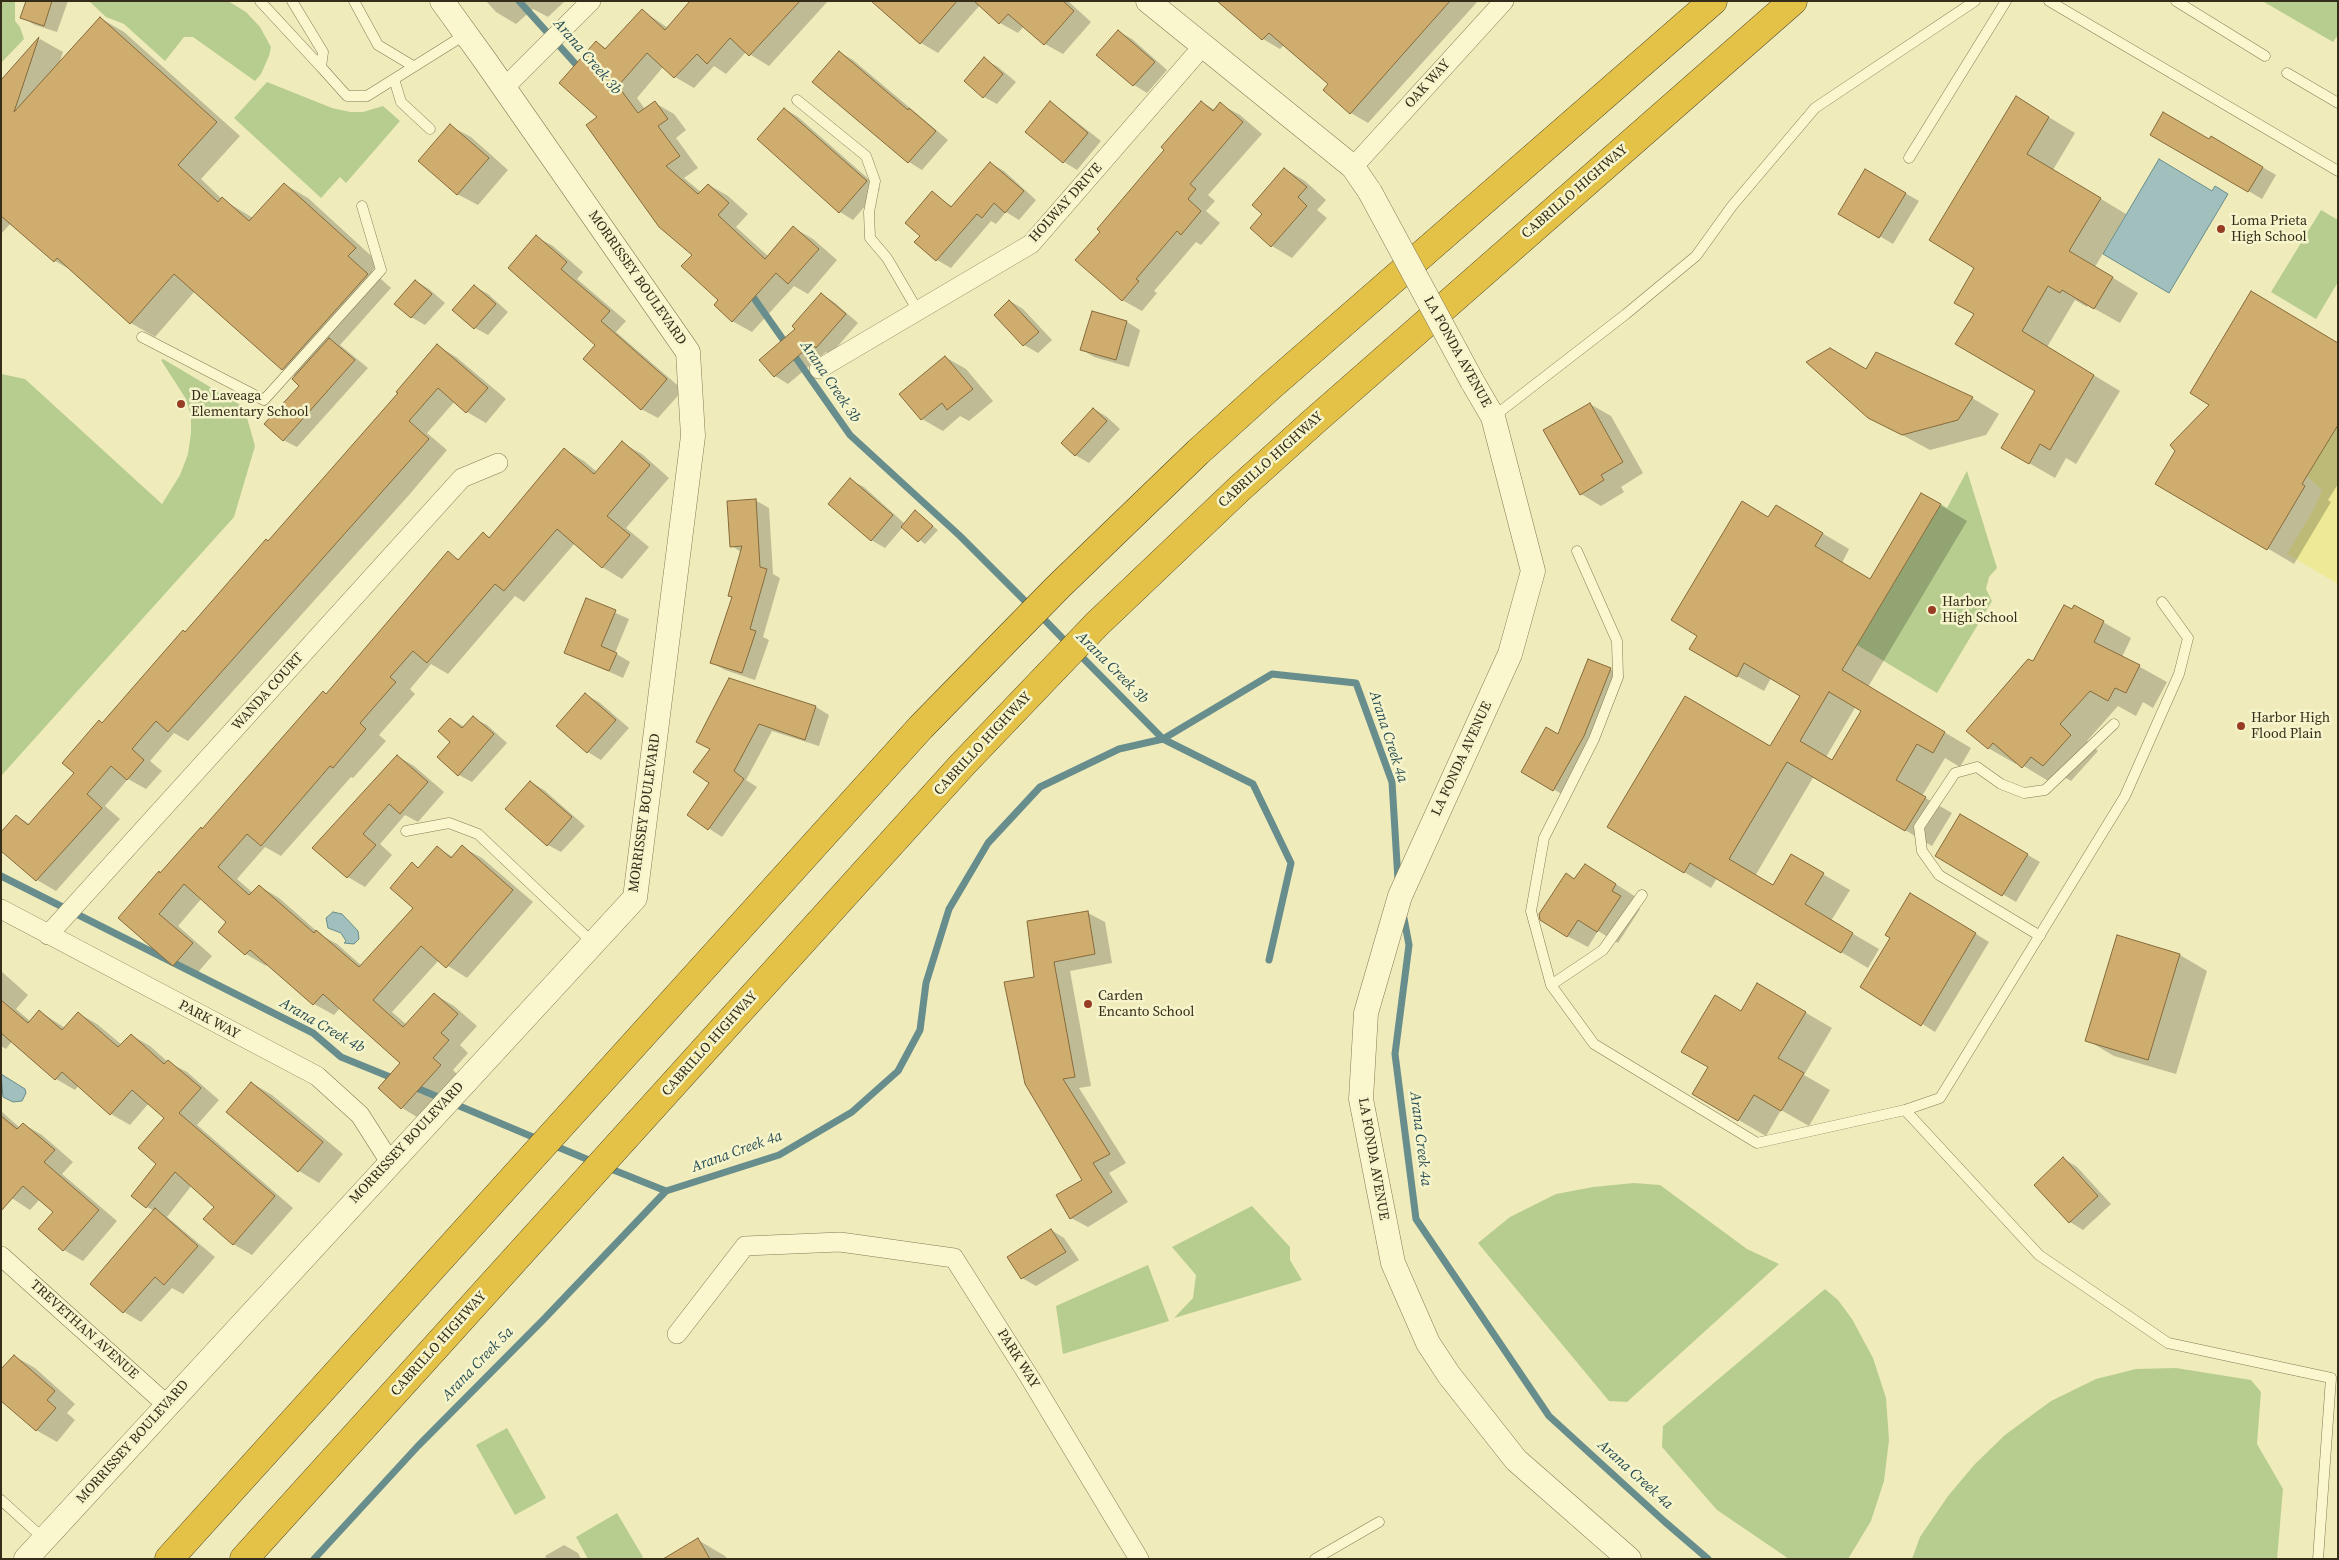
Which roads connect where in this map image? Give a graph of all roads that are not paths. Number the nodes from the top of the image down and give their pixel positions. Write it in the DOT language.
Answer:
graph roads {
  1 [pos="260,1"];
  2 [pos="292,1"];
  3 [pos="354,1"];
  4 [pos="442,1"];
  5 [pos="591,1"];
  6 [pos="1148,1"];
  7 [pos="1504,1"];
  8 [pos="1714,1"];
  9 [pos="1793,1"];
  10 [pos="1975,1"];
  11 [pos="2006,1"];
  12 [pos="2049,1"];
  13 [pos="2176,1"];
  14 [pos="466,34"];
  15 [pos="1203,46"];
  16 [pos="2264,56"];
  17 [pos="413,66"];
  18 [pos="321,67"];
  19 [pos="2286,73"];
  20 [pos="394,79"];
  21 [pos="504,88"];
  22 [pos="797,100"];
  23 [pos="2338,103"];
  24 [pos="430,129"];
  25 [pos="1909,158"];
  26 [pos="1353,167"];
  27 [pos="2338,171"];
  28 [pos="362,206"];
  29 [pos="918,311"];
  30 [pos="142,337"];
  31 [pos="820,369"];
  32 [pos="1493,418"];
  33 [pos="498,463"];
  34 [pos="1577,551"];
  35 [pos="2162,602"];
  36 [pos="2114,724"];
  37 [pos="406,831"];
  38 [pos="1642,895"];
  39 [pos="1,909"];
  40 [pos="48,935"];
  41 [pos="2040,936"];
  42 [pos="593,943"];
  43 [pos="1551,985"];
  44 [pos="1904,1110"];
  45 [pos="390,1162"];
  46 [pos="1,1256"];
  47 [pos="677,1334"];
  48 [pos="167,1405"];
  49 [pos="268,1450"];
  50 [pos="1,1500"];
  51 [pos="1379,1522"];
  52 [pos="44,1539"];
  53 [pos="26,1559"];
  54 [pos="156,1559"];
  55 [pos="168,1559"];
  56 [pos="244,1559"];
  57 [pos="1139,1559"];
  58 [pos="1315,1559"];
  59 [pos="1629,1559"];
  60 [pos="2318,1559"];
  1 -- 18 [label="lane"];
  2 -- 18 [label="lane"];
  3 -- 17 [label="lane"];
  4 -- 14 [label="street, MORRISSEY BOULEVARD"];
  5 -- 21 [label="street"];
  6 -- 15 [label="street, LA FONDA AVENUE"];
  7 -- 26 [label="street, OAK WAY"];
  8 -- 49 [label="highway"];
  9 -- 56 [label="highway, CABRILLO HIGHWAY"];
  10 -- 32 [label="lane"];
  11 -- 25 [label="lane"];
  12 -- 27 [label="lane"];
  13 -- 16 [label="lane"];
  14 -- 17 [label="lane"];
  14 -- 21 [label="street, MORRISSEY BOULEVARD"];
  15 -- 26 [label="street, LA FONDA AVENUE"];
  15 -- 29 [label="street, HOLWAY DRIVE"];
  17 -- 20 [label="lane"];
  18 -- 20 [label="lane"];
  19 -- 23 [label="lane"];
  20 -- 24 [label="lane"];
  21 -- 42 [label="street, MORRISSEY BOULEVARD"];
  22 -- 29 [label="lane"];
  26 -- 32 [label="street, LA FONDA AVENUE, bridge"];
  28 -- 30 [label="lane"];
  29 -- 31 [label="street, HOLWAY DRIVE"];
  32 -- 59 [label="street, LA FONDA AVENUE"];
  33 -- 40 [label="street, WANDA COURT"];
  34 -- 43 [label="lane"];
  35 -- 41 [label="lane"];
  36 -- 41 [label="lane"];
  37 -- 42 [label="lane"];
  38 -- 43 [label="lane"];
  39 -- 40 [label="street, PARK WAY"];
  40 -- 45 [label="street, PARK WAY"];
  41 -- 44 [label="lane"];
  42 -- 45 [label="street, MORRISSEY BOULEVARD"];
  43 -- 44 [label="lane"];
  44 -- 60 [label="lane"];
  45 -- 48 [label="street, MORRISSEY BOULEVARD"];
  46 -- 48 [label="street, TREVETHAN AVENUE"];
  47 -- 57 [label="street, PARK WAY"];
  48 -- 52 [label="street, MORRISSEY BOULEVARD"];
  49 -- 54 [label="highway"];
  49 -- 55 [label="highway"];
  50 -- 52 [label="lane"];
  51 -- 58 [label="lane"];
  52 -- 53 [label="street, MORRISSEY BOULEVARD"];
}
